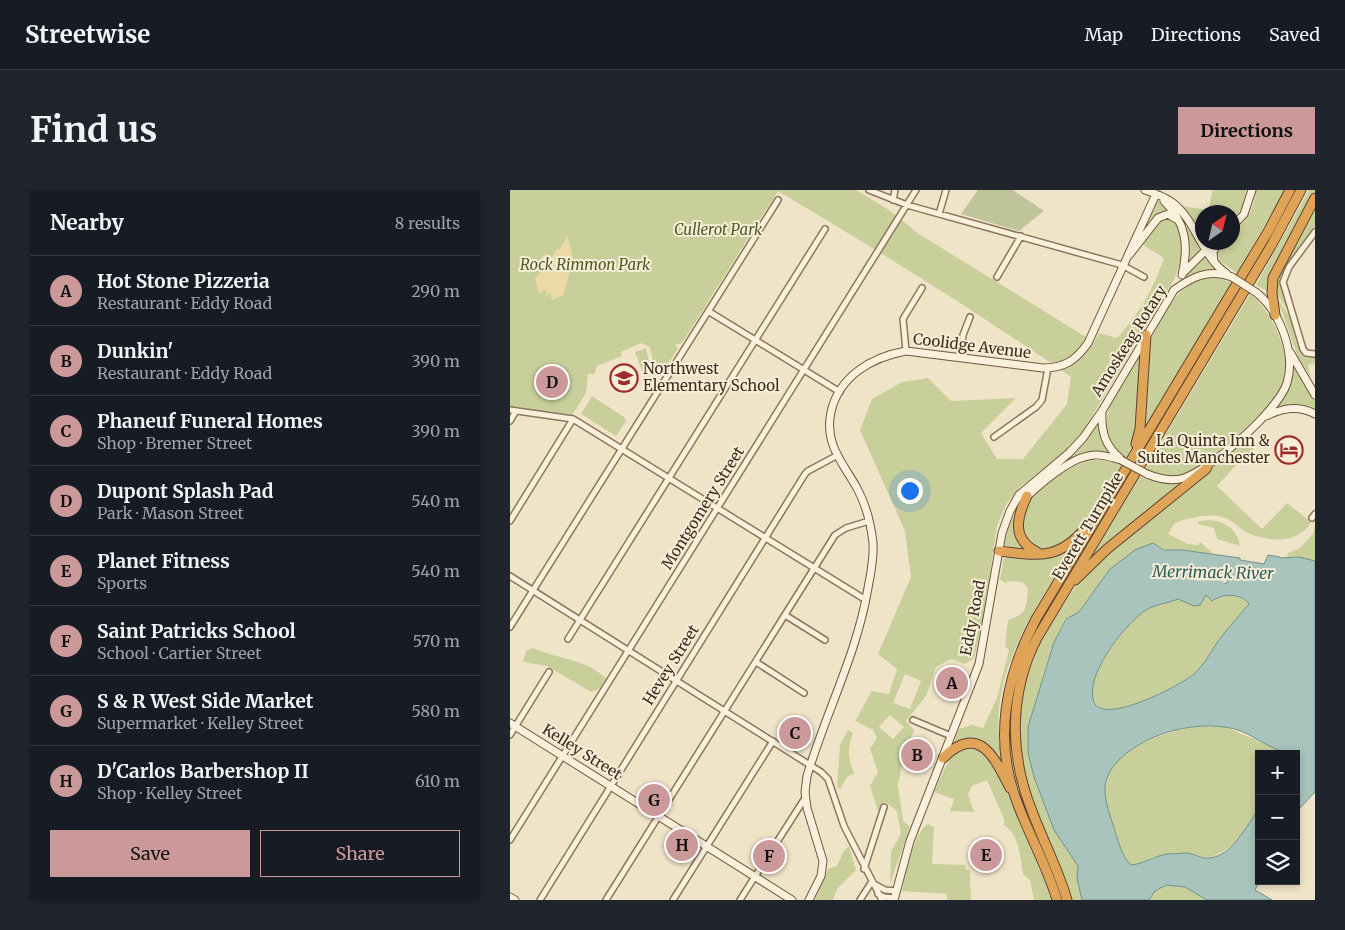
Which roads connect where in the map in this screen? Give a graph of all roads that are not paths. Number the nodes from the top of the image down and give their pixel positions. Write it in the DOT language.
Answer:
graph roads {
  1 [pos="869,190"];
  2 [pos="895,190"];
  3 [pos="916,190"];
  4 [pos="946,190"];
  5 [pos="1145,190"];
  6 [pos="1252,190"];
  7 [pos="1290,190"];
  8 [pos="1301,190"];
  9 [pos="1156,194"];
  10 [pos="1315,198"];
  11 [pos="778,200"];
  12 [pos="893,200"];
  13 [pos="907,205"];
  14 [pos="940,214"];
  15 [pos="1240,217"];
  16 [pos="1183,227"];
  17 [pos="825,229"];
  18 [pos="1315,232"];
  19 [pos="1195,233"];
  20 [pos="1021,236"];
  21 [pos="1204,250"];
  22 [pos="1214,250"];
  23 [pos="1214,263"];
  24 [pos="1122,264"];
  25 [pos="1182,275"];
  26 [pos="997,277"];
  27 [pos="1144,277"];
  28 [pos="1232,277"];
  29 [pos="922,288"];
  30 [pos="1174,290"];
  31 [pos="708,311"];
  32 [pos="1275,315"];
  33 [pos="970,317"];
  34 [pos="1146,335"];
  35 [pos="756,341"];
  36 [pos="1289,350"];
  37 [pos="906,351"];
  38 [pos="1315,354"];
  39 [pos="961,357"];
  40 [pos="1048,368"];
  41 [pos="804,370"];
  42 [pos="840,392"];
  43 [pos="1315,395"];
  44 [pos="513,411"];
  45 [pos="1102,411"];
  46 [pos="1315,414"];
  47 [pos="1264,418"];
  48 [pos="573,419"];
  49 [pos="510,421"];
  50 [pos="994,437"];
  51 [pos="622,449"];
  52 [pos="836,456"];
  53 [pos="1124,464"];
  54 [pos="1208,464"];
  55 [pos="670,479"];
  56 [pos="1027,496"];
  57 [pos="1103,506"];
  58 [pos="717,508"];
  59 [pos="1007,518"];
  60 [pos="510,521"];
  61 [pos="869,521"];
  62 [pos="766,538"];
  63 [pos="999,551"];
  64 [pos="1039,553"];
  65 [pos="814,568"];
  66 [pos="510,576"];
  67 [pos="533,591"];
  68 [pos="1065,591"];
  69 [pos="866,600"];
  70 [pos="785,615"];
  71 [pos="580,620"];
  72 [pos="510,627"];
  73 [pos="568,639"];
  74 [pos="825,640"];
  75 [pos="628,651"];
  76 [pos="756,662"];
  77 [pos="549,672"];
  78 [pos="676,681"];
  79 [pos="804,693"];
  80 [pos="725,711"];
  81 [pos="913,720"];
  82 [pos="513,725"];
  83 [pos="510,735"];
  84 [pos="951,736"];
  85 [pos="773,741"];
  86 [pos="562,756"];
  87 [pos="943,758"];
  88 [pos="810,765"];
  89 [pos="610,786"];
  90 [pos="806,798"];
  91 [pos="1016,799"];
  92 [pos="884,807"];
  93 [pos="658,816"];
  94 [pos="510,840"];
  95 [pos="706,847"];
  96 [pos="864,869"];
  97 [pos="754,877"];
  98 [pos="871,883"];
  99 [pos="876,891"];
  100 [pos="894,896"];
  101 [pos="510,897"];
  102 [pos="515,900"];
  103 [pos="540,900"];
  104 [pos="606,900"];
  105 [pos="673,900"];
  106 [pos="740,900"];
  107 [pos="792,900"];
  108 [pos="809,900"];
  109 [pos="860,900"];
  110 [pos="882,900"];
  111 [pos="1057,900"];
  112 [pos="1067,900"];
  1 -- 12 [label="street"];
  2 -- 12 [label="street"];
  3 -- 13 [label="street, Montgomery Street"];
  4 -- 14 [label="street"];
  5 -- 9 [label="main road"];
  6 -- 15 [label="main road"];
  7 -- 53 [label="highway, Everett Turnpike"];
  8 -- 68 [label="highway, Everett Turnpike"];
  9 -- 16 [label="main road"];
  9 -- 19 [label="main road"];
  9 -- 24 [label="main road, Coolidge Avenue"];
  10 -- 32 [label="highway"];
  11 -- 31 [label="street"];
  12 -- 13 [label="street"];
  13 -- 14 [label="street"];
  13 -- 41 [label="street, Montgomery Street"];
  14 -- 20 [label="street"];
  16 -- 24 [label="main road"];
  16 -- 25 [label="main road"];
  17 -- 35 [label="street"];
  18 -- 38 [label="street"];
  20 -- 24 [label="street"];
  20 -- 26 [label="street"];
  21 -- 23 [label="main road"];
  21 -- 25 [label="main road"];
  22 -- 23 [label="main road"];
  23 -- 28 [label="main road"];
  24 -- 27 [label="street"];
  24 -- 40 [label="main road, Coolidge Avenue"];
  25 -- 30 [label="main road"];
  28 -- 30 [label="main road, Amoskeag Rotary"];
  28 -- 32 [label="main road, Amoskeag Rotary, bridge"];
  29 -- 37 [label="street"];
  30 -- 34 [label="main road, Amoskeag Rotary"];
  31 -- 35 [label="street"];
  31 -- 51 [label="street"];
  32 -- 36 [label="main road, Amoskeag Rotary"];
  33 -- 39 [label="street"];
  34 -- 45 [label="main road, Amoskeag Rotary"];
  34 -- 53 [label="highway"];
  35 -- 41 [label="street"];
  35 -- 55 [label="street"];
  36 -- 43 [label="main road"];
  36 -- 47 [label="main road, Amoskeag Rotary"];
  37 -- 39 [label="main road, Coolidge Avenue"];
  37 -- 42 [label="main road, Coolidge Avenue"];
  39 -- 40 [label="main road, Coolidge Avenue"];
  40 -- 50 [label="street"];
  41 -- 42 [label="street"];
  41 -- 58 [label="street, Montgomery Street"];
  42 -- 52 [label="main road, Coolidge Avenue"];
  44 -- 48 [label="street"];
  44 -- 49 [label="street"];
  45 -- 53 [label="main road, Amoskeag Rotary"];
  45 -- 59 [label="main road, Eddy Road"];
  46 -- 47 [label="main road"];
  47 -- 54 [label="main road, Amoskeag Rotary"];
  48 -- 51 [label="street"];
  48 -- 60 [label="street"];
  51 -- 55 [label="street"];
  51 -- 67 [label="street"];
  52 -- 61 [label="main road, Coolidge Avenue"];
  52 -- 62 [label="street, Hevey Street"];
  53 -- 54 [label="main road, Amoskeag Rotary, bridge"];
  53 -- 56 [label="main road, Eddy Road"];
  53 -- 57 [label="highway, Everett Turnpike"];
  54 -- 68 [label="highway"];
  55 -- 58 [label="street"];
  55 -- 71 [label="street"];
  56 -- 59 [label="main road, Eddy Road"];
  56 -- 64 [label="highway"];
  57 -- 64 [label="highway"];
  57 -- 91 [label="highway, Everett Turnpike"];
  58 -- 62 [label="street"];
  58 -- 75 [label="street, Montgomery Street"];
  59 -- 63 [label="main road, Eddy Road"];
  61 -- 65 [label="street"];
  61 -- 69 [label="main road, Coolidge Avenue"];
  62 -- 65 [label="street"];
  62 -- 78 [label="street, Hevey Street"];
  63 -- 64 [label="highway"];
  63 -- 84 [label="main road, Eddy Road"];
  65 -- 69 [label="street"];
  65 -- 70 [label="street"];
  66 -- 67 [label="street"];
  67 -- 71 [label="street"];
  67 -- 72 [label="street"];
  68 -- 112 [label="highway, Everett Turnpike"];
  69 -- 88 [label="main road, Coolidge Avenue"];
  70 -- 74 [label="street"];
  70 -- 76 [label="street"];
  71 -- 73 [label="street"];
  71 -- 75 [label="street"];
  75 -- 78 [label="street"];
  75 -- 86 [label="street, Montgomery Street"];
  76 -- 79 [label="street"];
  76 -- 80 [label="street"];
  77 -- 82 [label="street"];
  78 -- 80 [label="street"];
  78 -- 89 [label="street, Hevey Street"];
  80 -- 85 [label="street"];
  80 -- 93 [label="street"];
  81 -- 84 [label="street"];
  82 -- 83 [label="street"];
  82 -- 86 [label="main road, Kelley Street"];
  84 -- 87 [label="main road, Eddy Road"];
  85 -- 88 [label="street"];
  85 -- 95 [label="street"];
  86 -- 89 [label="main road, Kelley Street"];
  86 -- 94 [label="street, Montgomery Street"];
  87 -- 91 [label="highway"];
  87 -- 100 [label="main road, Eddy Road"];
  88 -- 90 [label="main road, Coolidge Avenue"];
  88 -- 96 [label="street"];
  89 -- 93 [label="main road, Kelley Street"];
  89 -- 103 [label="street, Hevey Street"];
  90 -- 97 [label="street"];
  90 -- 108 [label="main road, Coolidge Avenue"];
  91 -- 111 [label="highway, Everett Turnpike"];
  92 -- 96 [label="street"];
  93 -- 95 [label="main road, Kelley Street"];
  93 -- 104 [label="street"];
  95 -- 97 [label="main road, Kelley Street"];
  95 -- 105 [label="street"];
  96 -- 98 [label="street"];
  97 -- 106 [label="street"];
  97 -- 107 [label="main road, Kelley Street"];
  98 -- 99 [label="street"];
  98 -- 100 [label="street"];
  98 -- 109 [label="street"];
  99 -- 100 [label="street"];
  99 -- 110 [label="street"];
  101 -- 102 [label="main road"];
}
